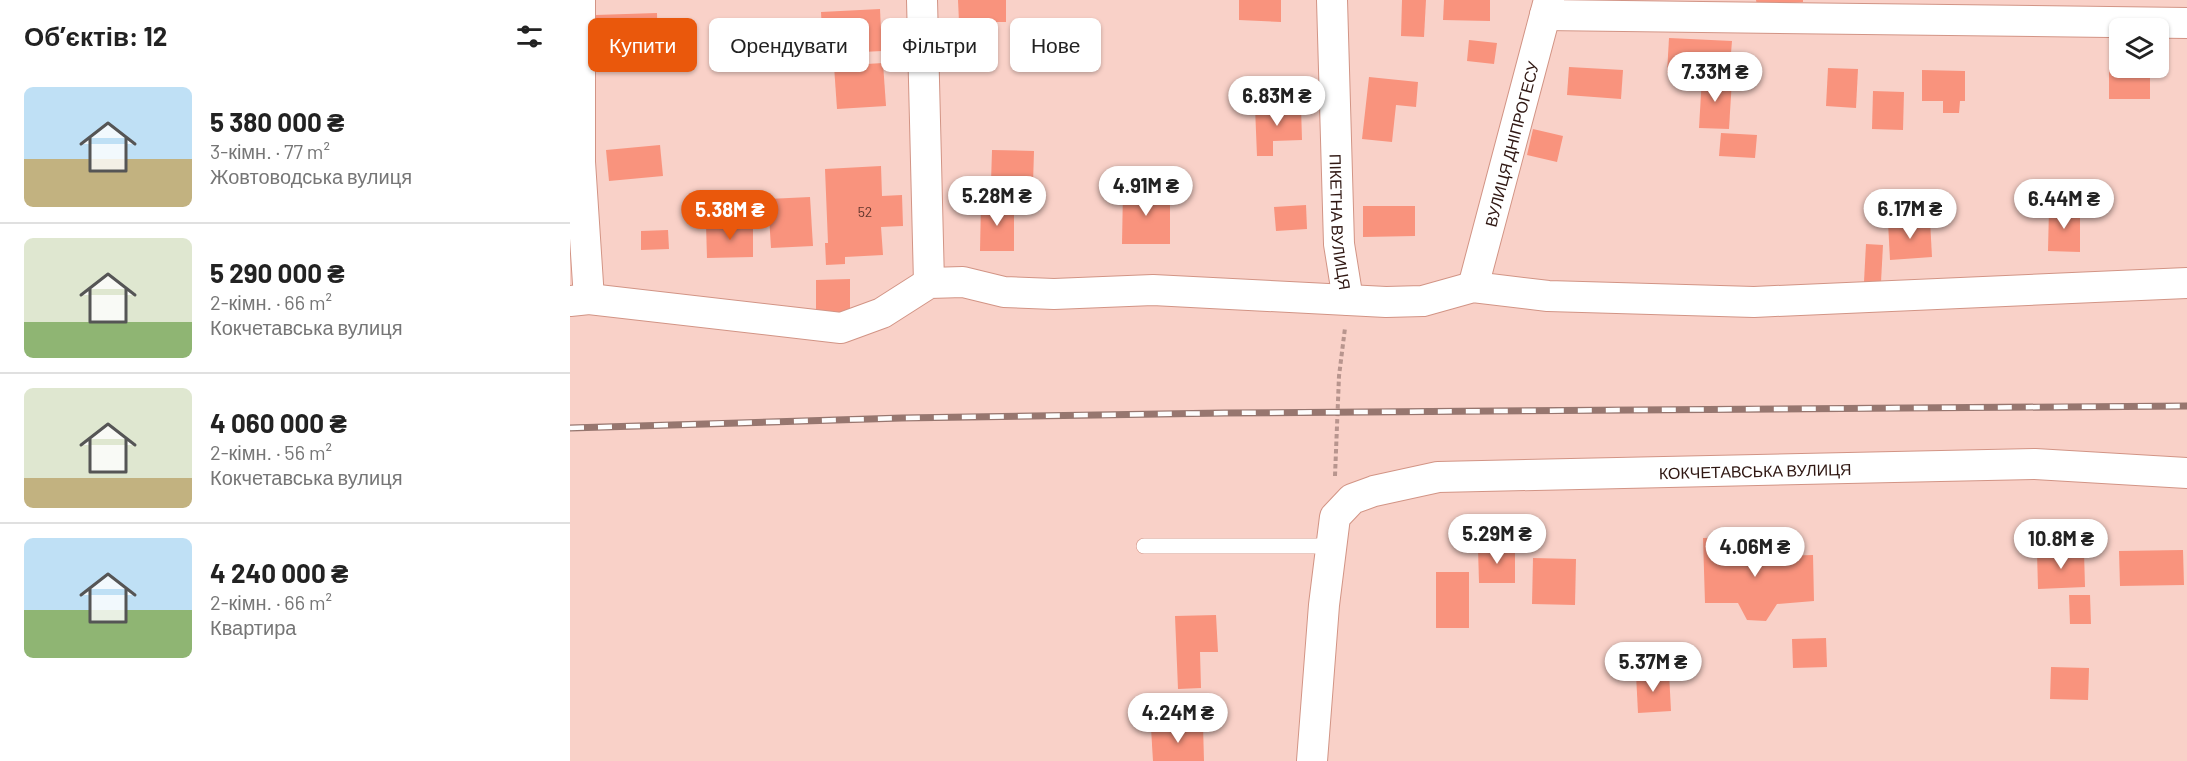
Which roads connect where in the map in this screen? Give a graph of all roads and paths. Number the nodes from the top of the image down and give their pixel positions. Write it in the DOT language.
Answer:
graph roads {
  1 [pos="580,0"];
  2 [pos="922,0"];
  3 [pos="1332,0"];
  4 [pos="1547,7"];
  5 [pos="2187,23"];
  6 [pos="929,283"];
  7 [pos="2187,283"];
  8 [pos="1473,287"];
  9 [pos="579,300"];
  10 [pos="1348,300"];
  11 [pos="2187,473"];
  12 [pos="1335,517"];
  13 [pos="1144,546"];
  14 [pos="1331,546"];
  15 [pos="1312,761"];
  1 -- 9 [label="street"];
  2 -- 6 [label="street"];
  3 -- 10 [label="street, ПІКЕТНА ВУЛИЦЯ"];
  4 -- 5 [label="street"];
  4 -- 8 [label="street, ВУЛИЦЯ ДНІПРОГЕСУ"];
  6 -- 9 [label="street"];
  6 -- 10 [label="street"];
  7 -- 8 [label="street"];
  8 -- 10 [label="street"];
  10 -- 12 [label="path"];
  11 -- 12 [label="street, КОКЧЕТАВСЬКА ВУЛИЦЯ"];
  12 -- 14 [label="street"];
  13 -- 14 [label="lane"];
  14 -- 15 [label="street"];
}
